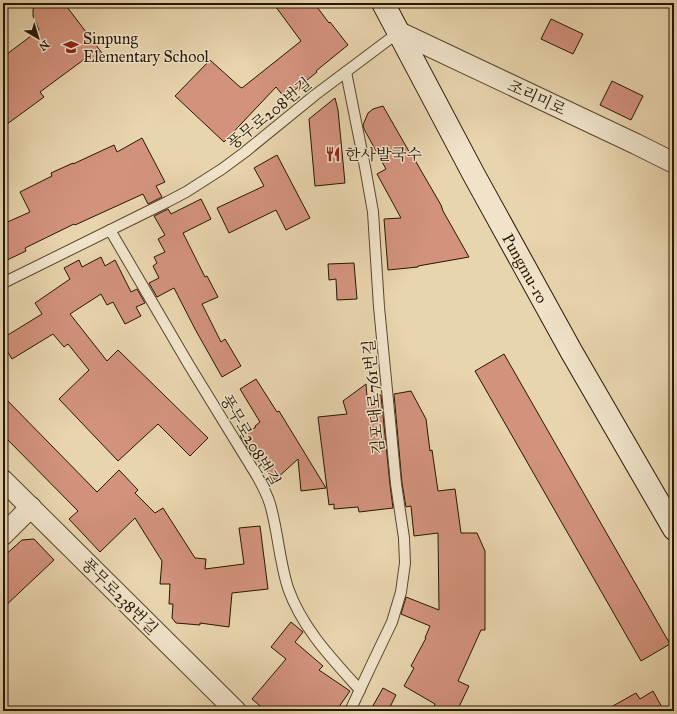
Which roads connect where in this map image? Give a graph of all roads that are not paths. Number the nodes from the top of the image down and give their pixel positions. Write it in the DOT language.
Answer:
graph roads {
  1 [pos="383,3"];
  2 [pos="399,32"];
  3 [pos="346,72"];
  4 [pos="674,163"];
  5 [pos="110,230"];
  6 [pos="3,283"];
  7 [pos="3,480"];
  8 [pos="31,507"];
  9 [pos="674,529"];
  10 [pos="3,535"];
  11 [pos="360,690"];
  12 [pos="236,711"];
  13 [pos="350,711"];
  1 -- 2 [label="street, Pungmu-ro"];
  2 -- 3 [label="lane, 풍무로208번길"];
  2 -- 4 [label="street, 조리미로"];
  2 -- 9 [label="street, Pungmu-ro"];
  3 -- 5 [label="lane, 풍무로208번길"];
  3 -- 11 [label="lane, 김포대로761번길"];
  5 -- 6 [label="lane, 풍무로208번길"];
  5 -- 11 [label="lane, 풍무로208번길"];
  7 -- 8 [label="street, 풍무로238번길"];
  8 -- 10 [label="street"];
  8 -- 12 [label="street, 풍무로238번길"];
  11 -- 13 [label="lane, 김포대로761번길"];
}
